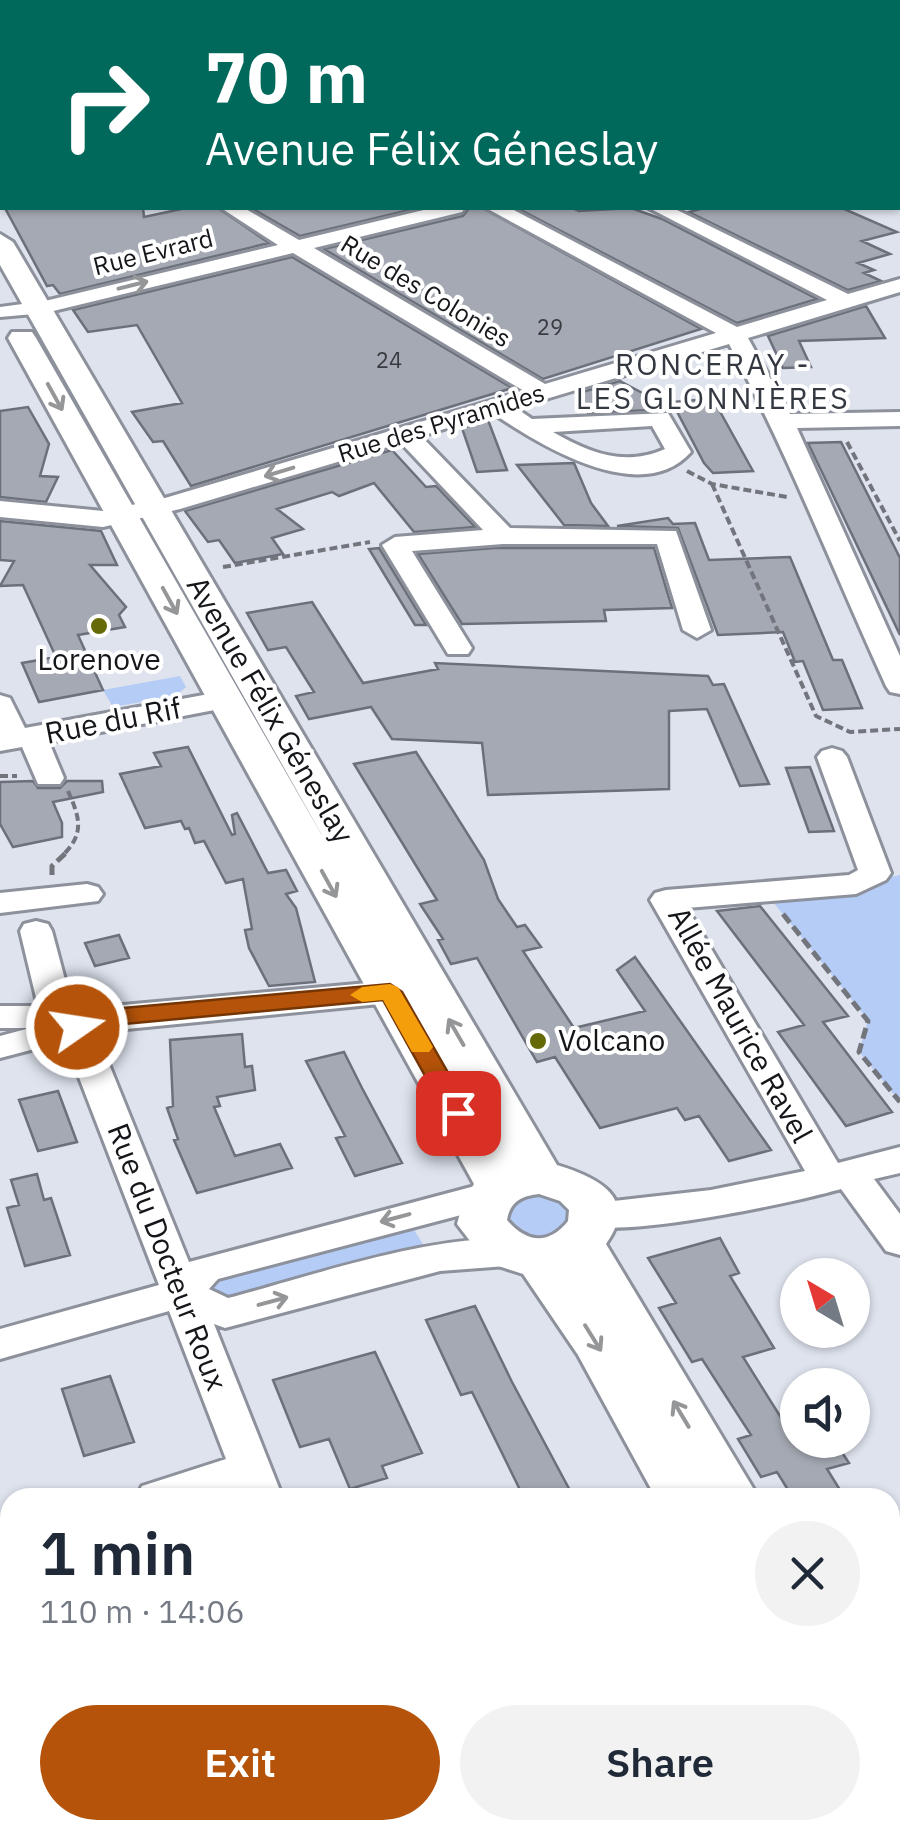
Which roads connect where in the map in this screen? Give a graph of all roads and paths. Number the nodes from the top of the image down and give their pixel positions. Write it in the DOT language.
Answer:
graph roads {
  1 [pos="233,210"];
  2 [pos="447,210"];
  3 [pos="500,210"];
  4 [pos="663,210"];
  5 [pos="0,242"];
  6 [pos="294,246"];
  7 [pos="900,285"];
  8 [pos="846,301"];
  9 [pos="15,306"];
  10 [pos="735,335"];
  11 [pos="542,392"];
  12 [pos="497,406"];
  13 [pos="900,419"];
  14 [pos="835,420"];
  15 [pos="782,421"];
  16 [pos="531,426"];
  17 [pos="406,434"];
  18 [pos="666,460"];
  19 [pos="712,484"];
  20 [pos="814,501"];
  21 [pos="0,510"];
  22 [pos="138,512"];
  23 [pos="503,536"];
  24 [pos="900,541"];
  25 [pos="395,545"];
  26 [pos="190,572"];
  27 [pos="696,630"];
  28 [pos="458,648"];
  29 [pos="900,686"];
  30 [pos="225,700"];
  31 [pos="0,704"];
  32 [pos="900,729"];
  33 [pos="16,739"];
  34 [pos="832,757"];
  35 [pos="0,776"];
  36 [pos="50,778"];
  37 [pos="765,892"];
  38 [pos="86,894"];
  39 [pos="51,898"];
  40 [pos="0,902"];
  41 [pos="36,931"];
  42 [pos="390,992"];
  43 [pos="0,1017"];
  44 [pos="80,1020"];
  45 [pos="0,1048"];
  46 [pos="900,1102"];
  47 [pos="900,1160"];
  48 [pos="840,1177"];
  49 [pos="510,1186"];
  50 [pos="900,1241"];
  51 [pos="559,1243"];
  52 [pos="182,1293"];
  53 [pos="0,1344"];
  54 [pos="256,1483"];
  55 [pos="223,1488"];
  56 [pos="680,1488"];
  57 [pos="724,1488"];
  1 -- 6 [label="street, Rue des Colonies"];
  2 -- 6 [label="street, Rue Evrard"];
  3 -- 10 [label="street"];
  4 -- 8 [label="street"];
  5 -- 9 [label="main road, Avenue Félix Géneslay"];
  9 -- 6 [label="street, Rue Evrard, one-way"];
  6 -- 11 [label="street, Rue des Colonies"];
  7 -- 8 [label="street, Rue des Pyramides"];
  8 -- 10 [label="street, Rue des Pyramides"];
  9 -- 22 [label="main road, Avenue Félix Géneslay"];
  10 -- 11 [label="street, Rue des Pyramides"];
  10 -- 15 [label="street"];
  11 -- 12 [label="street, Rue des Pyramides"];
  12 -- 16 [label="street"];
  12 -- 17 [label="street, Rue des Pyramides"];
  13 -- 14 [label="street"];
  14 -- 15 [label="street"];
  14 -- 24 [label="path"];
  15 -- 20 [label="street"];
  16 -- 18 [label="street"];
  16 -- 18 [label="street"];
  17 -- 22 [label="street, Rue des Pyramides, one-way"];
  17 -- 23 [label="street"];
  18 -- 19 [label="path"];
  19 -- 20 [label="path"];
  19 -- 32 [label="path"];
  20 -- 29 [label="street"];
  21 -- 22 [label="street, Rue des Pyramides"];
  22 -- 26 [label="main road, Avenue Félix Géneslay"];
  22 -- 30 [label="main road, Avenue Félix Géneslay, one-way"];
  23 -- 25 [label="street"];
  23 -- 27 [label="street"];
  25 -- 26 [label="path"];
  25 -- 28 [label="street"];
  49 -- 26 [label="main road, Avenue Félix Géneslay, one-way"];
  30 -- 33 [label="street, Rue du Rif"];
  30 -- 42 [label="main road, Avenue Félix Géneslay, one-way"];
  31 -- 33 [label="street"];
  33 -- 36 [label="street"];
  34 -- 37 [label="street, Allée Maurice Ravel"];
  35 -- 36 [label="path"];
  36 -- 39 [label="path"];
  37 -- 46 [label="path"];
  37 -- 48 [label="street, Allée Maurice Ravel"];
  38 -- 39 [label="street"];
  39 -- 40 [label="street"];
  41 -- 44 [label="street, Rue du Docteur Roux"];
  42 -- 44 [label="street"];
  42 -- 49 [label="main road, Avenue Félix Géneslay"];
  43 -- 44 [label="street"];
  44 -- 45 [label="street"];
  44 -- 52 [label="street, Rue du Docteur Roux"];
  47 -- 48 [label="street"];
  48 -- 50 [label="street"];
  48 -- 51 [label="street"];
  49 -- 51 [label="main road, Avenue Félix Géneslay"];
  49 -- 51 [label="main road, Avenue Félix Géneslay"];
  49 -- 52 [label="street, one-way"];
  52 -- 51 [label="street, one-way"];
  51 -- 56 [label="main road, Avenue Félix Géneslay, one-way"];
  57 -- 51 [label="main road, Avenue Félix Géneslay, one-way"];
  52 -- 53 [label="street"];
  52 -- 54 [label="street, Rue du Docteur Roux"];
  54 -- 55 [label="street"];
}
